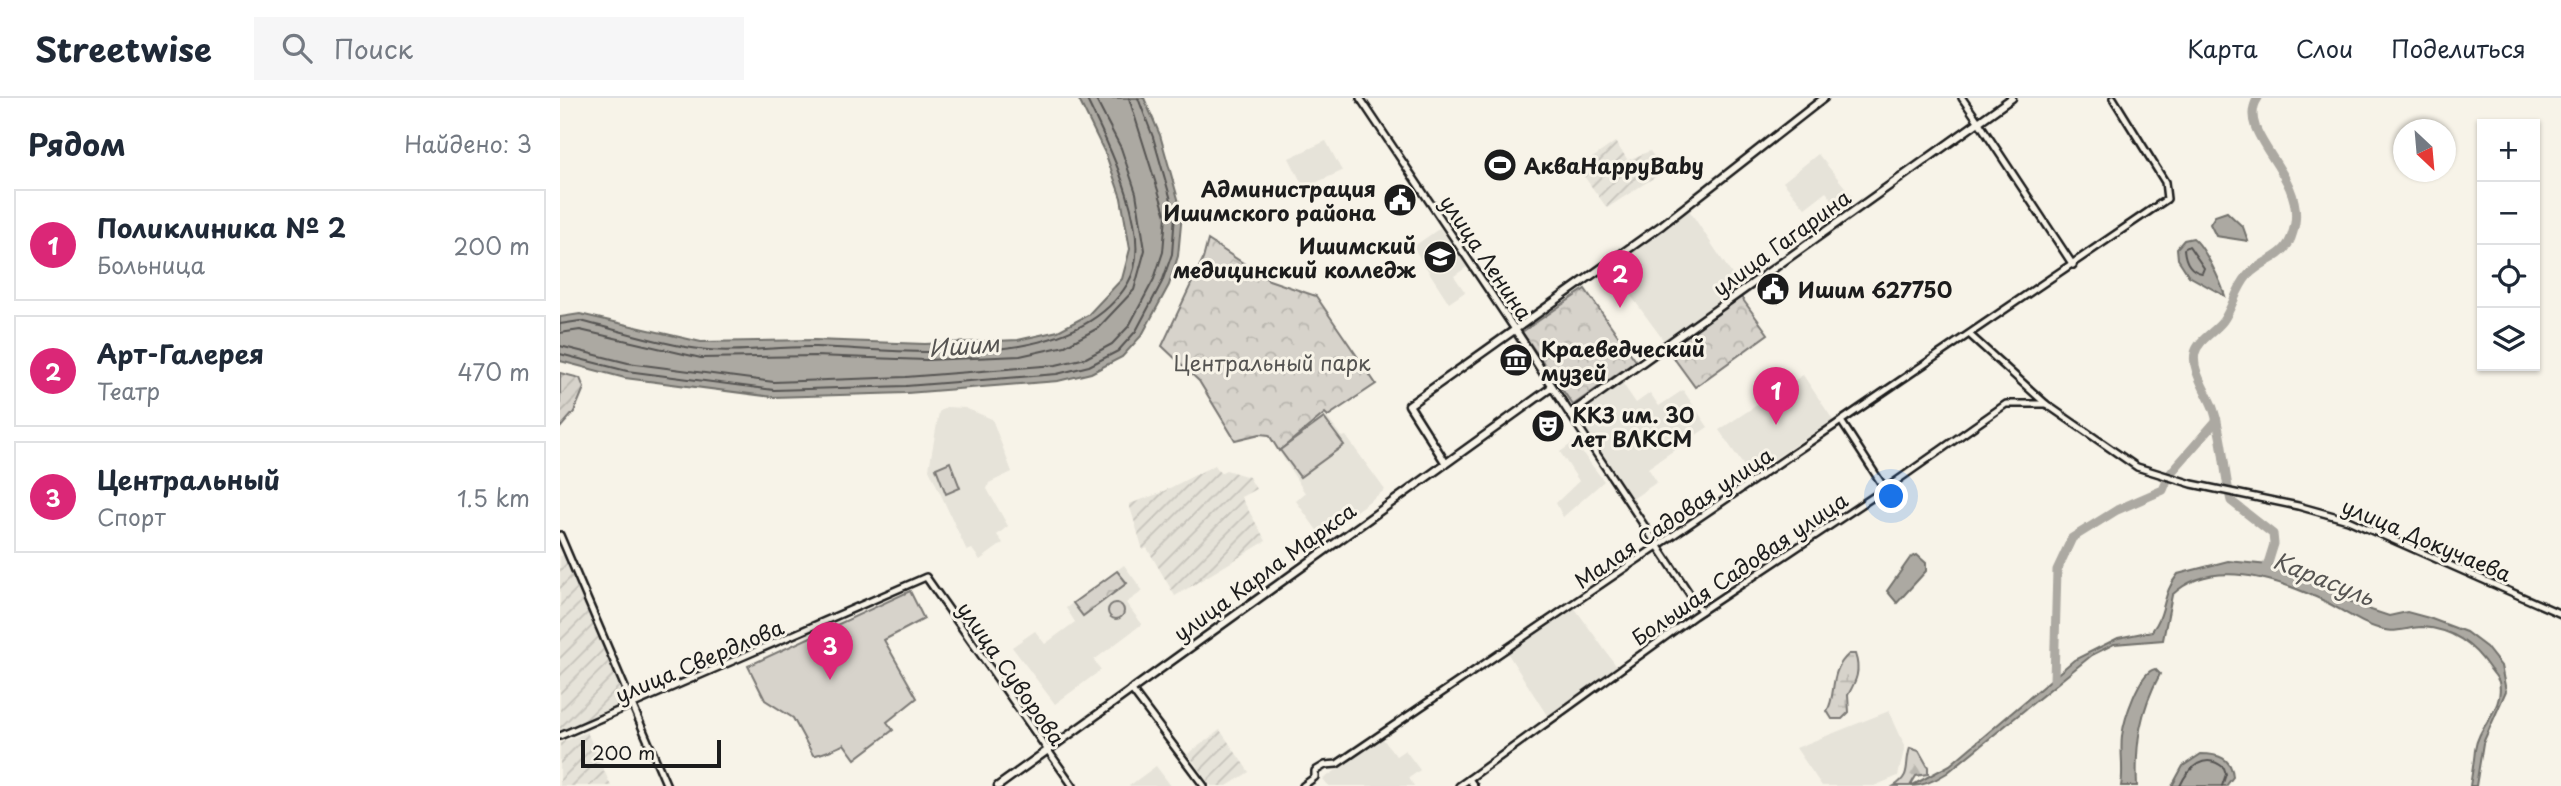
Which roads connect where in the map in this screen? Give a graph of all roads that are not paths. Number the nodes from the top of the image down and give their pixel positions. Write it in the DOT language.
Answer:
graph roads {
  1 [pos="1360,98"];
  2 [pos="1824,98"];
  3 [pos="1962,98"];
  4 [pos="2012,98"];
  5 [pos="2113,98"];
  6 [pos="1978,121"];
  7 [pos="2073,265"];
  8 [pos="1516,331"];
  9 [pos="1970,335"];
  10 [pos="1552,387"];
  11 [pos="2046,404"];
  12 [pos="1570,415"];
  13 [pos="1841,421"];
  14 [pos="1445,462"];
  15 [pos="1885,489"];
  16 [pos="560,535"];
  17 [pos="1659,547"];
  18 [pos="926,577"];
  19 [pos="1701,611"];
  20 [pos="2561,614"];
  21 [pos="1131,689"];
  22 [pos="632,705"];
  23 [pos="560,736"];
  24 [pos="1048,751"];
  25 [pos="1469,779"];
  26 [pos="667,786"];
  27 [pos="998,786"];
  28 [pos="1073,786"];
  29 [pos="1203,786"];
  30 [pos="1303,786"];
  31 [pos="1459,786"];
  32 [pos="1474,786"];
  1 -- 8 [label="street, улица Ленина"];
  2 -- 8 [label="main road"];
  3 -- 6 [label="street"];
  4 -- 6 [label="main road, улица Гагарина"];
  5 -- 7 [label="street, Малая Садовая улица"];
  6 -- 7 [label="street"];
  6 -- 12 [label="main road, улица Гагарина"];
  7 -- 9 [label="street, Малая Садовая улица"];
  8 -- 10 [label="main road, улица Ленина"];
  8 -- 14 [label="main road"];
  9 -- 11 [label="street, улица Докучаева"];
  9 -- 13 [label="street, Малая Садовая улица"];
  10 -- 12 [label="main road, улица Ленина"];
  10 -- 14 [label="main road, улица Карла Маркса"];
  11 -- 15 [label="street, Большая Садовая улица"];
  11 -- 20 [label="street, улица Докучаева"];
  12 -- 17 [label="street, улица Ленина"];
  13 -- 15 [label="street"];
  13 -- 17 [label="street, Малая Садовая улица"];
  14 -- 21 [label="main road, улица Карла Маркса"];
  15 -- 19 [label="street, Большая Садовая улица"];
  16 -- 22 [label="street"];
  17 -- 19 [label="street, улица Ленина"];
  17 -- 30 [label="street, Малая Садовая улица"];
  18 -- 22 [label="street, улица Свердлова"];
  18 -- 24 [label="street, улица Суворова"];
  19 -- 25 [label="street, Большая Садовая улица"];
  21 -- 24 [label="main road, улица Карла Маркса"];
  21 -- 29 [label="street"];
  22 -- 23 [label="street, улица Свердлова"];
  22 -- 26 [label="street"];
  24 -- 27 [label="main road, улица Карла Маркса"];
  24 -- 28 [label="street, улица Суворова"];
  25 -- 31 [label="street, Большая Садовая улица"];
  25 -- 32 [label="street"];
}
